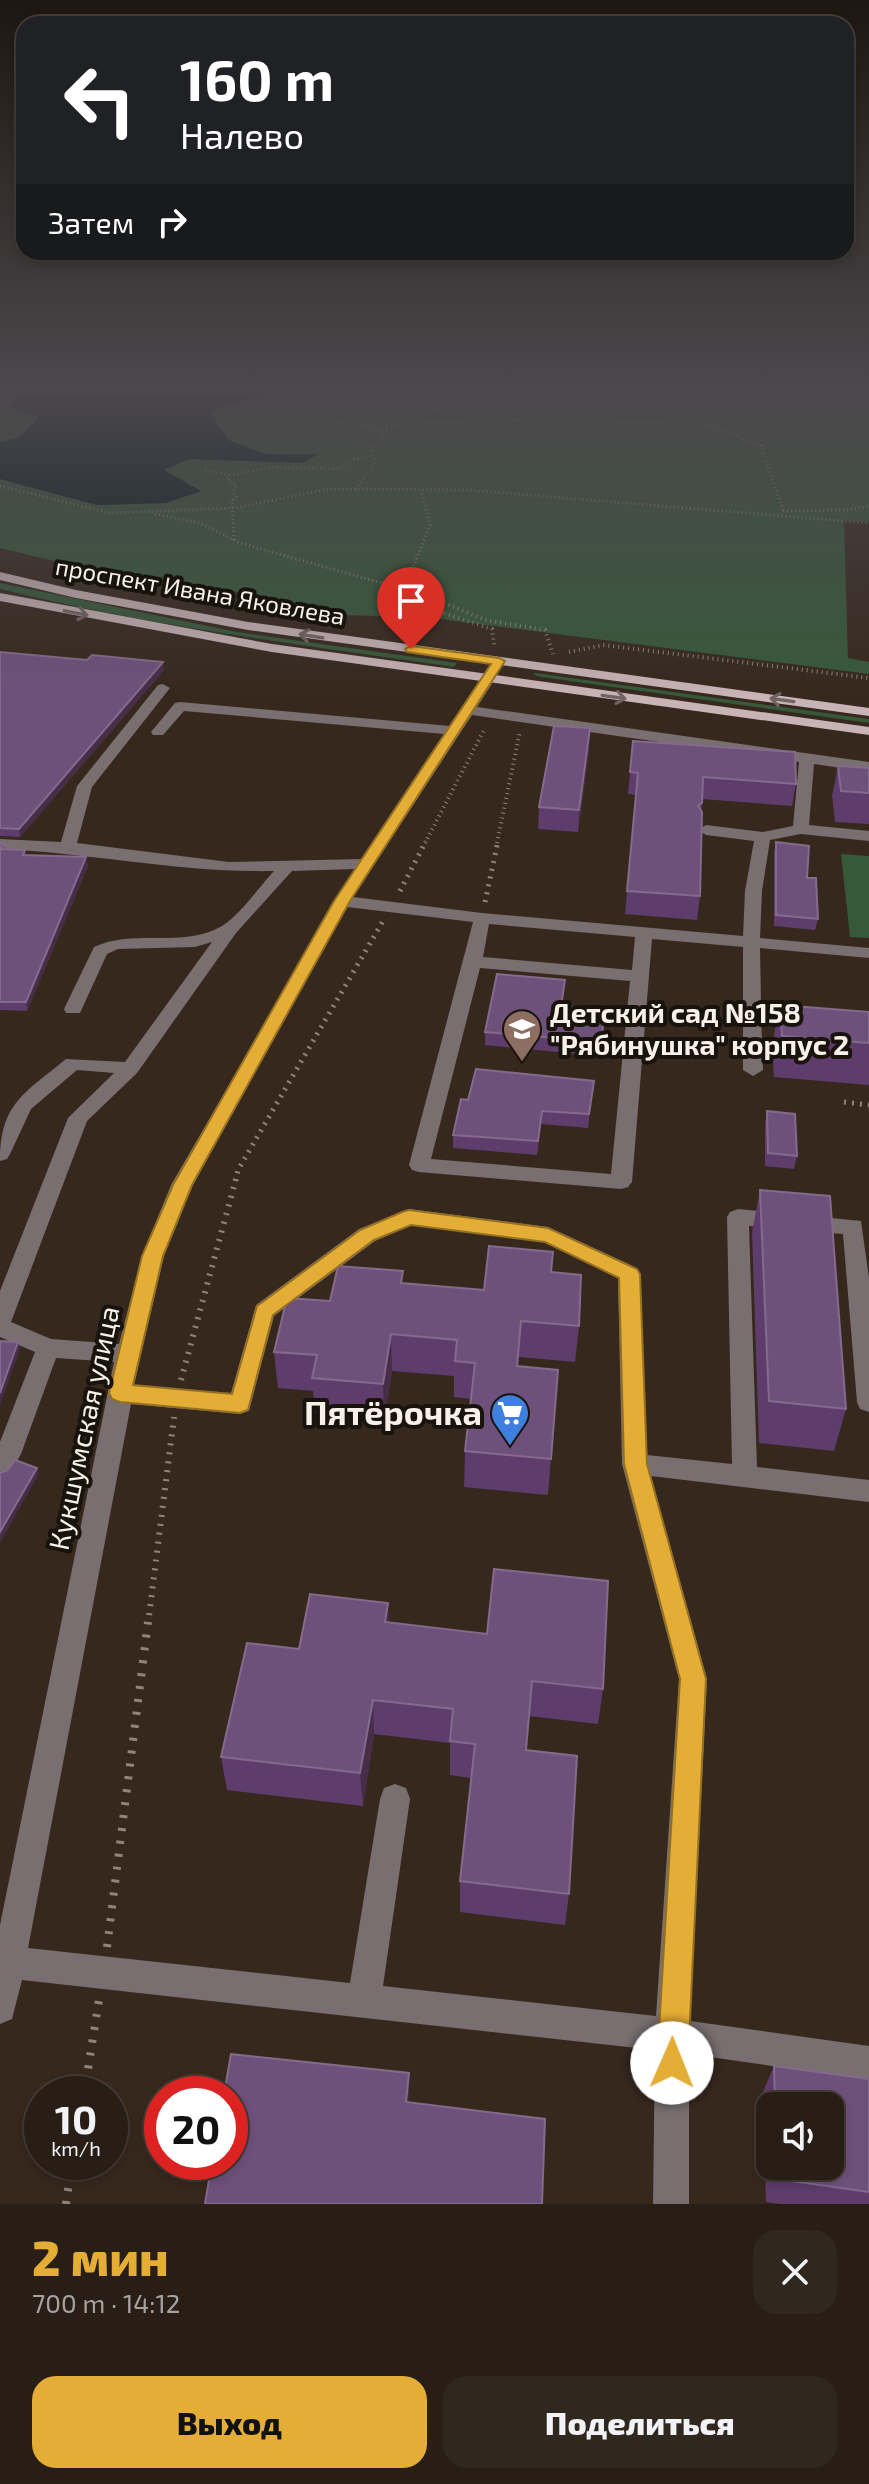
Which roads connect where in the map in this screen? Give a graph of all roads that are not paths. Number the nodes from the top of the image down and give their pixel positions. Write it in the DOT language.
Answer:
graph roads {
  1 [pos="0,576"];
  2 [pos="0,597"];
  3 [pos="494,663"];
  4 [pos="163,688"];
  5 [pos="468,710"];
  6 [pos="869,712"];
  7 [pos="455,731"];
  8 [pos="869,731"];
  9 [pos="158,732"];
  10 [pos="807,760"];
  11 [pos="869,767"];
  12 [pos="801,829"];
  13 [pos="706,830"];
  14 [pos="869,836"];
  15 [pos="763,837"];
  16 [pos="0,844"];
  17 [pos="68,847"];
  18 [pos="289,864"];
  19 [pos="365,864"];
  20 [pos="342,901"];
  21 [pos="482,918"];
  22 [pos="230,929"];
  23 [pos="644,933"];
  24 [pos="753,941"];
  25 [pos="869,953"];
  26 [pos="473,962"];
  27 [pos="639,976"];
  28 [pos="73,1009"];
  29 [pos="753,1009"];
  30 [pos="825,1015"];
  31 [pos="130,1069"];
  32 [pos="753,1070"];
  33 [pos="0,1154"];
  34 [pos="0,1321"];
  35 [pos="0,1327"];
  36 [pos="48,1348"];
  37 [pos="128,1354"];
  38 [pos="120,1393"];
  39 [pos="869,1402"];
  40 [pos="635,1464"];
  41 [pos="0,1467"];
  42 [pos="745,1477"];
  43 [pos="869,1491"];
  44 [pos="395,1799"];
  45 [pos="10,1962"];
  46 [pos="364,2002"];
  47 [pos="0,2007"];
  48 [pos="672,2035"];
  49 [pos="869,2063"];
  50 [pos="671,2204"];
  3 -- 1 [label="main road, проспект Ивана Яковлева, one-way"];
  2 -- 3 [label="main road, проспект Ивана Яковлева, one-way"];
  3 -- 5 [label="street, Кукшумская улица"];
  6 -- 3 [label="main road, проспект Ивана Яковлева, one-way"];
  3 -- 8 [label="main road, проспект Ивана Яковлева, one-way"];
  4 -- 17 [label="street"];
  5 -- 7 [label="street, Кукшумская улица"];
  5 -- 10 [label="street"];
  7 -- 9 [label="street"];
  7 -- 19 [label="street, Кукшумская улица"];
  10 -- 11 [label="street"];
  10 -- 12 [label="street"];
  12 -- 14 [label="street"];
  12 -- 15 [label="street"];
  13 -- 15 [label="street"];
  15 -- 24 [label="street"];
  16 -- 17 [label="street"];
  17 -- 18 [label="street"];
  18 -- 19 [label="street"];
  18 -- 22 [label="street"];
  19 -- 20 [label="street, Кукшумская улица"];
  20 -- 21 [label="street"];
  20 -- 37 [label="street, Кукшумская улица"];
  21 -- 23 [label="street"];
  21 -- 26 [label="street"];
  22 -- 28 [label="street"];
  22 -- 31 [label="street"];
  23 -- 24 [label="street"];
  23 -- 27 [label="street"];
  24 -- 25 [label="street"];
  24 -- 29 [label="street"];
  26 -- 27 [label="street"];
  26 -- 27 [label="street"];
  29 -- 30 [label="street"];
  29 -- 32 [label="street"];
  31 -- 33 [label="street"];
  31 -- 34 [label="street"];
  35 -- 36 [label="street"];
  36 -- 37 [label="street"];
  36 -- 41 [label="street"];
  37 -- 38 [label="street, Кукшумская улица"];
  38 -- 40 [label="street"];
  38 -- 45 [label="street, Кукшумская улица"];
  39 -- 42 [label="street"];
  40 -- 42 [label="street"];
  40 -- 48 [label="street"];
  42 -- 43 [label="street"];
  44 -- 46 [label="street"];
  45 -- 46 [label="street"];
  45 -- 47 [label="street, Кукшумская улица"];
  46 -- 48 [label="street"];
  48 -- 49 [label="street"];
  48 -- 50 [label="street"];
}
